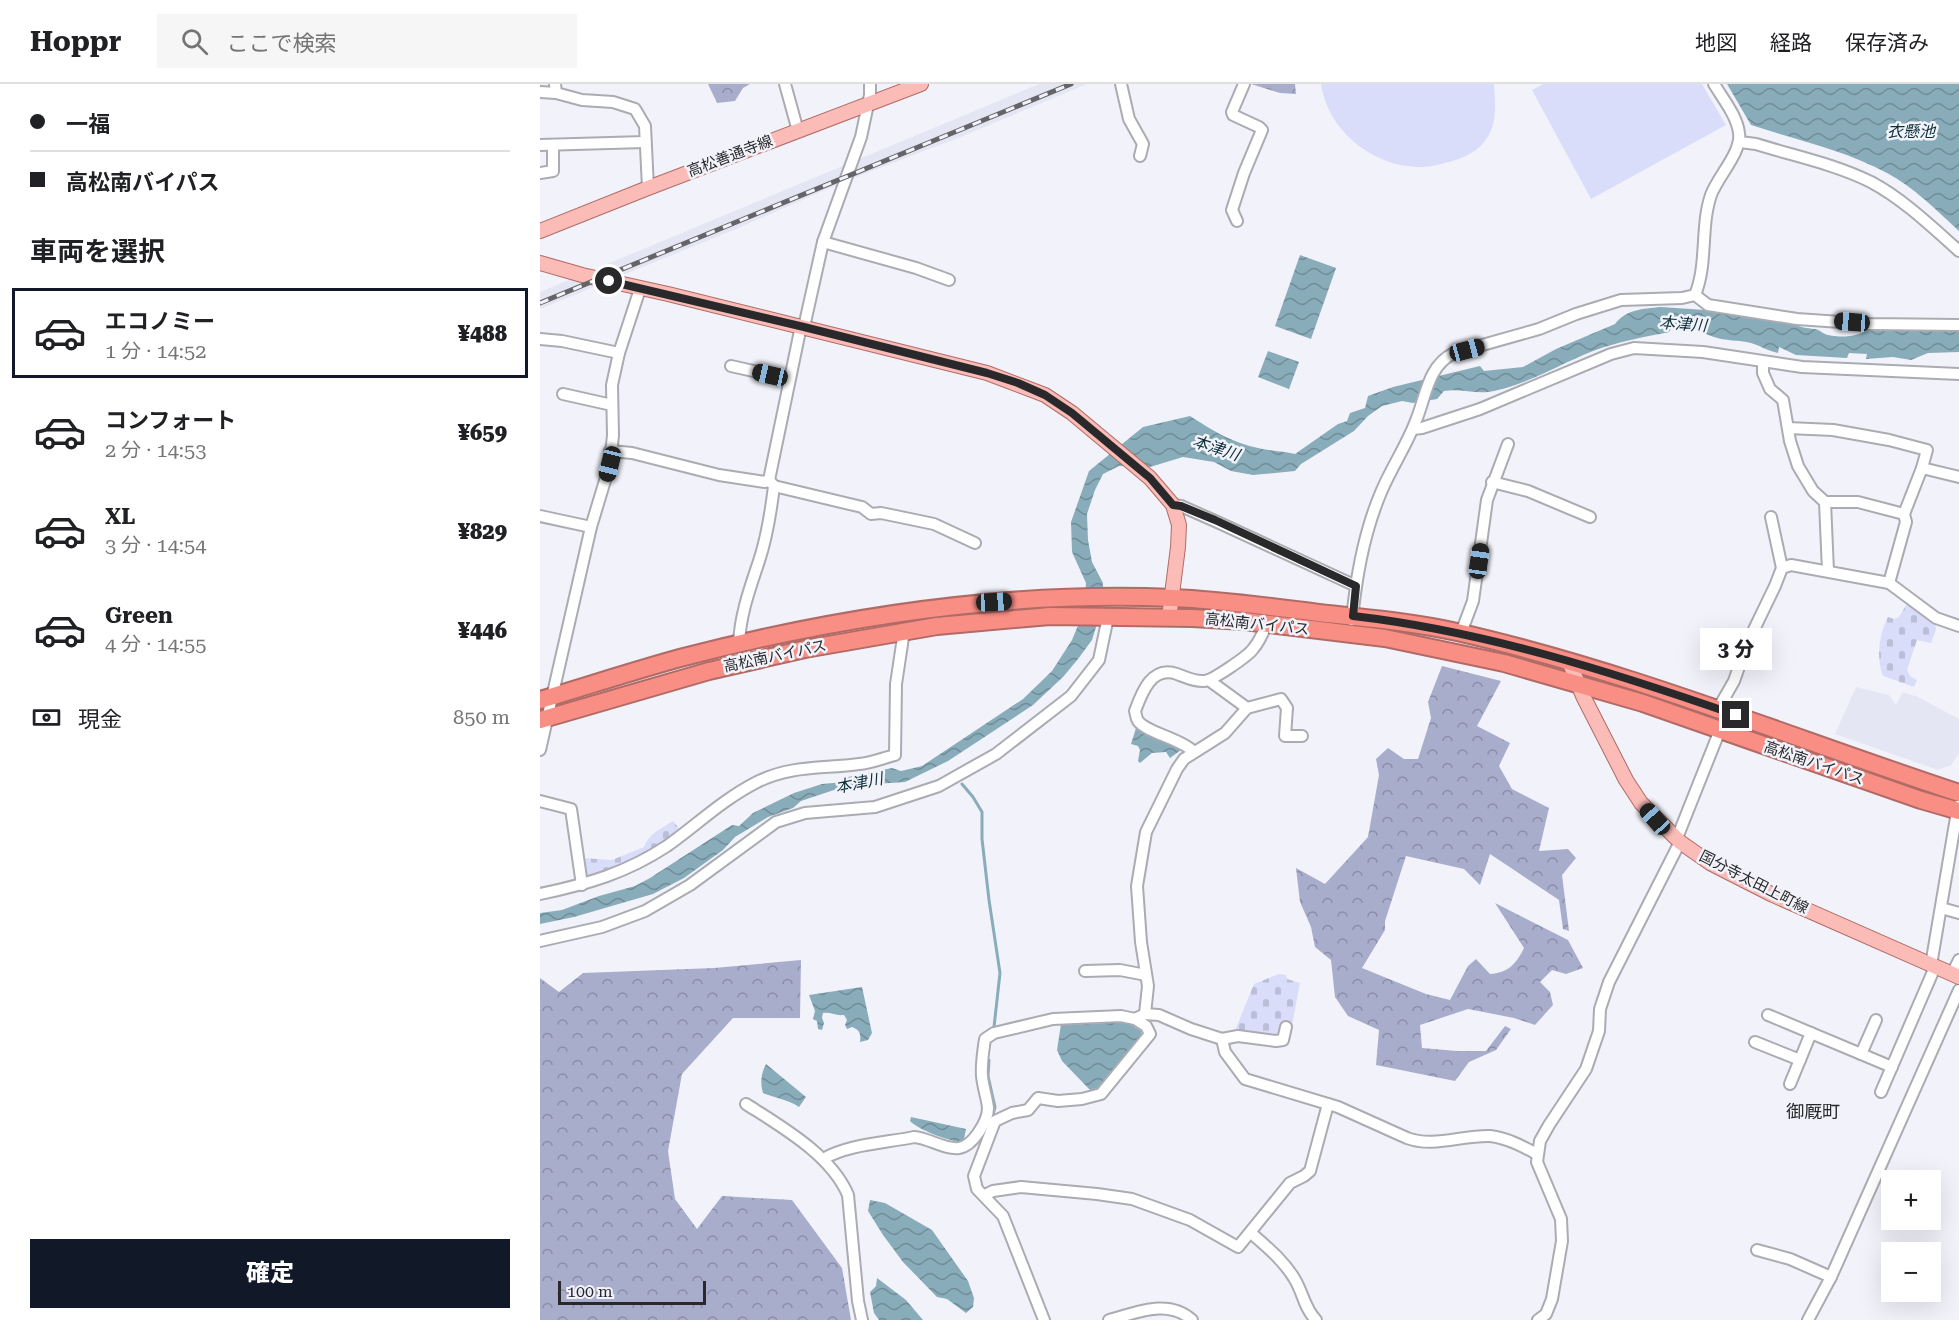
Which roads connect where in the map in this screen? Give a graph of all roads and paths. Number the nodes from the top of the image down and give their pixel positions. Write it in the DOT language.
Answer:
graph roads {
  1 [pos="785,84"];
  2 [pos="870,84"];
  3 [pos="921,84"];
  4 [pos="1121,84"];
  5 [pos="1244,84"];
  6 [pos="1714,84"];
  7 [pos="555,89"];
  8 [pos="540,93"];
  9 [pos="867,105"];
  10 [pos="798,130"];
  11 [pos="645,142"];
  12 [pos="1740,142"];
  13 [pos="540,145"];
  14 [pos="553,145"];
  15 [pos="1140,156"];
  16 [pos="540,173"];
  17 [pos="648,188"];
  18 [pos="1237,221"];
  19 [pos="540,231"];
  20 [pos="823,242"];
  21 [pos="1959,251"];
  22 [pos="540,263"];
  23 [pos="949,280"];
  24 [pos="640,289"];
  25 [pos="1695,295"];
  26 [pos="1959,325"];
  27 [pos="803,327"];
  28 [pos="540,339"];
  29 [pos="618,353"];
  30 [pos="1763,362"];
  31 [pos="731,366"];
  32 [pos="1959,374"];
  33 [pos="789,379"];
  34 [pos="563,394"];
  35 [pos="612,405"];
  36 [pos="1415,424"];
  37 [pos="1788,428"];
  38 [pos="1508,444"];
  39 [pos="610,451"];
  40 [pos="1922,468"];
  41 [pos="1959,477"];
  42 [pos="1492,482"];
  43 [pos="772,483"];
  44 [pos="1826,502"];
  45 [pos="1173,505"];
  46 [pos="1904,514"];
  47 [pos="540,516"];
  48 [pos="1590,517"];
  49 [pos="1771,518"];
  50 [pos="591,527"];
  51 [pos="975,543"];
  52 [pos="1782,568"];
  53 [pos="1828,571"];
  54 [pos="1888,584"];
  55 [pos="1356,586"];
  56 [pos="1171,598"];
  57 [pos="1353,616"];
  58 [pos="1108,617"];
  59 [pos="1169,618"];
  60 [pos="1266,625"];
  61 [pos="1959,626"];
  62 [pos="903,631"];
  63 [pos="1461,633"];
  64 [pos="1351,635"];
  65 [pos="739,644"];
  66 [pos="1569,661"];
  67 [pos="1210,681"];
  68 [pos="1577,683"];
  69 [pos="546,698"];
  70 [pos="1247,708"];
  71 [pos="1718,709"];
  72 [pos="544,719"];
  73 [pos="1720,730"];
  74 [pos="1302,736"];
  75 [pos="540,750"];
  76 [pos="1194,752"];
  77 [pos="1959,792"];
  78 [pos="540,801"];
  79 [pos="1958,811"];
  80 [pos="1679,840"];
  81 [pos="582,885"];
  82 [pos="540,894"];
  83 [pos="1941,908"];
  84 [pos="1959,913"];
  85 [pos="540,941"];
  86 [pos="1959,960"];
  87 [pos="1933,966"];
  88 [pos="1085,971"];
  89 [pos="1146,975"];
  90 [pos="1956,976"];
  91 [pos="1959,990"];
  92 [pos="1768,1015"];
  93 [pos="1140,1016"];
  94 [pos="1876,1020"];
  95 [pos="1286,1027"];
  96 [pos="1811,1033"];
  97 [pos="1222,1039"];
  98 [pos="1755,1042"];
  99 [pos="1861,1054"];
  100 [pos="1800,1060"];
  101 [pos="1892,1067"];
  102 [pos="1790,1084"];
  103 [pos="1881,1092"];
  104 [pos="746,1104"];
  105 [pos="1328,1104"];
  106 [pos="1537,1154"];
  107 [pos="823,1159"];
  108 [pos="985,1195"];
  109 [pos="1251,1233"];
  110 [pos="1757,1250"];
  111 [pos="1831,1277"];
  112 [pos="862,1320"];
  113 [pos="1044,1320"];
  114 [pos="1109,1320"];
  115 [pos="1192,1320"];
  116 [pos="1314,1320"];
  117 [pos="1538,1320"];
  118 [pos="1808,1320"];
  1 -- 10 [label="street"];
  2 -- 9 [label="street"];
  3 -- 9 [label="main road, 高松善通寺線"];
  4 -- 15 [label="street"];
  5 -- 18 [label="street"];
  6 -- 12 [label="street"];
  7 -- 8 [label="street"];
  7 -- 11 [label="street"];
  9 -- 10 [label="main road, 高松善通寺線"];
  9 -- 20 [label="street"];
  10 -- 17 [label="main road, 高松善通寺線"];
  11 -- 14 [label="street"];
  11 -- 17 [label="street"];
  12 -- 21 [label="street"];
  12 -- 25 [label="street"];
  13 -- 14 [label="street"];
  14 -- 16 [label="street"];
  17 -- 19 [label="main road, 高松善通寺線"];
  20 -- 23 [label="street"];
  20 -- 27 [label="street"];
  22 -- 24 [label="main road"];
  24 -- 27 [label="main road"];
  24 -- 29 [label="street"];
  25 -- 26 [label="street"];
  25 -- 36 [label="street"];
  27 -- 33 [label="street"];
  27 -- 45 [label="main road"];
  28 -- 29 [label="street"];
  29 -- 35 [label="street"];
  30 -- 32 [label="street"];
  30 -- 36 [label="street"];
  30 -- 37 [label="street"];
  31 -- 33 [label="street"];
  33 -- 43 [label="street"];
  34 -- 35 [label="street"];
  35 -- 39 [label="street"];
  36 -- 55 [label="street"];
  37 -- 40 [label="street"];
  37 -- 44 [label="street"];
  38 -- 42 [label="street"];
  39 -- 43 [label="street"];
  39 -- 50 [label="street"];
  40 -- 41 [label="street"];
  40 -- 46 [label="street"];
  42 -- 48 [label="street"];
  42 -- 63 [label="street"];
  43 -- 51 [label="street"];
  43 -- 65 [label="street"];
  44 -- 46 [label="street"];
  44 -- 53 [label="street"];
  45 -- 55 [label="street"];
  45 -- 56 [label="main road"];
  46 -- 54 [label="street"];
  47 -- 50 [label="street"];
  49 -- 52 [label="street"];
  50 -- 69 [label="street"];
  52 -- 53 [label="street"];
  52 -- 71 [label="street"];
  53 -- 54 [label="street"];
  54 -- 61 [label="street"];
  55 -- 57 [label="street"];
  56 -- 57 [label="highway, 高松南バイパス"];
  56 -- 59 [label="main road"];
  56 -- 65 [label="highway, 高松南バイパス"];
  57 -- 63 [label="highway, 高松南バイパス"];
  57 -- 64 [label="street"];
  58 -- 59 [label="highway, 高松南バイパス"];
  58 -- 62 [label="highway, 高松南バイパス"];
  58 -- 85 [label="street"];
  59 -- 60 [label="highway, 高松南バイパス"];
  60 -- 64 [label="highway, 高松南バイパス"];
  60 -- 67 [label="street"];
  62 -- 72 [label="highway, 高松南バイパス"];
  62 -- 81 [label="street"];
  63 -- 66 [label="highway, 高松南バイパス"];
  64 -- 68 [label="highway, 高松南バイパス"];
  65 -- 69 [label="highway, 高松南バイパス"];
  66 -- 68 [label="main road, 国分寺太田上町線"];
  66 -- 71 [label="highway, 高松南バイパス"];
  67 -- 70 [label="street"];
  67 -- 76 [label="street"];
  68 -- 73 [label="highway, 高松南バイパス"];
  68 -- 80 [label="main road, 国分寺太田上町線"];
  69 -- 72 [label="street"];
  70 -- 74 [label="street"];
  70 -- 76 [label="street"];
  71 -- 77 [label="highway, 高松南バイパス"];
  72 -- 75 [label="street"];
  73 -- 79 [label="highway, 高松南バイパス"];
  73 -- 80 [label="street"];
  76 -- 89 [label="street"];
  77 -- 79 [label="street"];
  78 -- 81 [label="street"];
  79 -- 83 [label="street"];
  80 -- 87 [label="main road, 国分寺太田上町線"];
  80 -- 106 [label="street"];
  81 -- 82 [label="street"];
  83 -- 84 [label="street"];
  83 -- 87 [label="street"];
  86 -- 90 [label="street"];
  87 -- 90 [label="main road, 国分寺太田上町線"];
  87 -- 101 [label="street"];
  88 -- 89 [label="street"];
  89 -- 93 [label="street"];
  91 -- 111 [label="street"];
  92 -- 96 [label="street"];
  93 -- 97 [label="street"];
  93 -- 107 [label="street"];
  93 -- 108 [label="street"];
  94 -- 99 [label="street"];
  95 -- 97 [label="street"];
  96 -- 99 [label="street"];
  96 -- 100 [label="street"];
  97 -- 105 [label="street"];
  98 -- 100 [label="street"];
  99 -- 101 [label="street"];
  100 -- 102 [label="street"];
  101 -- 103 [label="street"];
  104 -- 107 [label="street"];
  105 -- 106 [label="street"];
  105 -- 109 [label="street"];
  106 -- 117 [label="street"];
  107 -- 112 [label="street"];
  108 -- 109 [label="street"];
  108 -- 113 [label="street"];
  109 -- 116 [label="street"];
  110 -- 111 [label="street"];
  111 -- 118 [label="street"];
  114 -- 115 [label="street"];
}
